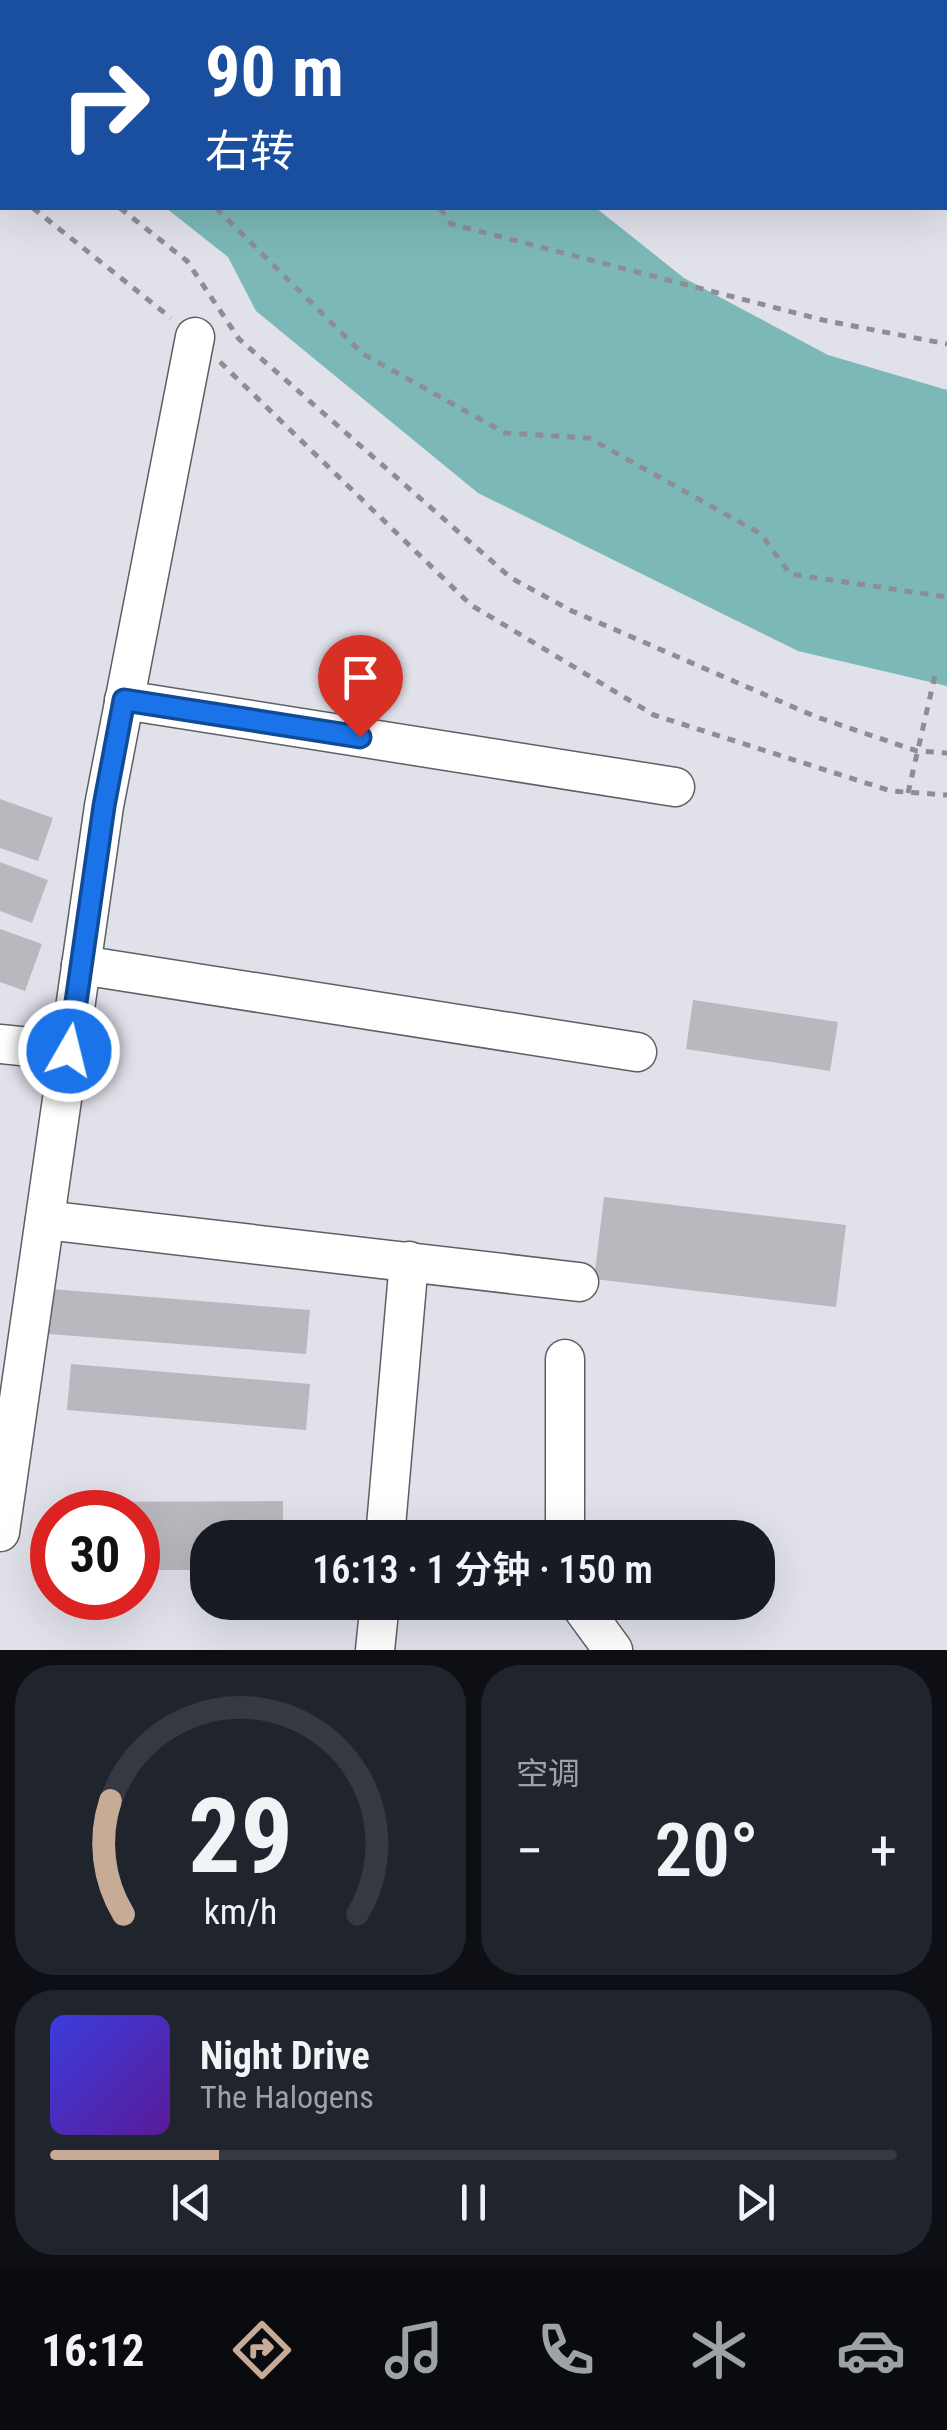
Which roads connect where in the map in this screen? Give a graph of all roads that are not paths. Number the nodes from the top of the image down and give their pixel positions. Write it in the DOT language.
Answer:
graph roads {
  1 [pos="195,337"];
  2 [pos="124,700"];
  3 [pos="675,787"];
  4 [pos="81,965"];
  5 [pos="0,1044"];
  6 [pos="69,1051"];
  7 [pos="638,1052"];
  8 [pos="45,1220"];
  9 [pos="409,1260"];
  10 [pos="579,1282"];
  11 [pos="12,1357"];
  12 [pos="564,1359"];
  13 [pos="387,1520"];
  14 [pos="565,1520"];
  15 [pos="0,1532"];
  16 [pos="378,1620"];
  17 [pos="592,1620"];
  18 [pos="376,1650"];
  19 [pos="614,1650"];
  1 -- 2 [label="street"];
  2 -- 3 [label="street"];
  2 -- 4 [label="street"];
  4 -- 6 [label="street"];
  4 -- 7 [label="street"];
  5 -- 6 [label="street"];
  6 -- 8 [label="street"];
  8 -- 9 [label="street"];
  8 -- 11 [label="street"];
  9 -- 10 [label="street"];
  9 -- 13 [label="street"];
  11 -- 15 [label="street"];
  12 -- 14 [label="street"];
  16 -- 18 [label="street"];
  17 -- 19 [label="street"];
}
